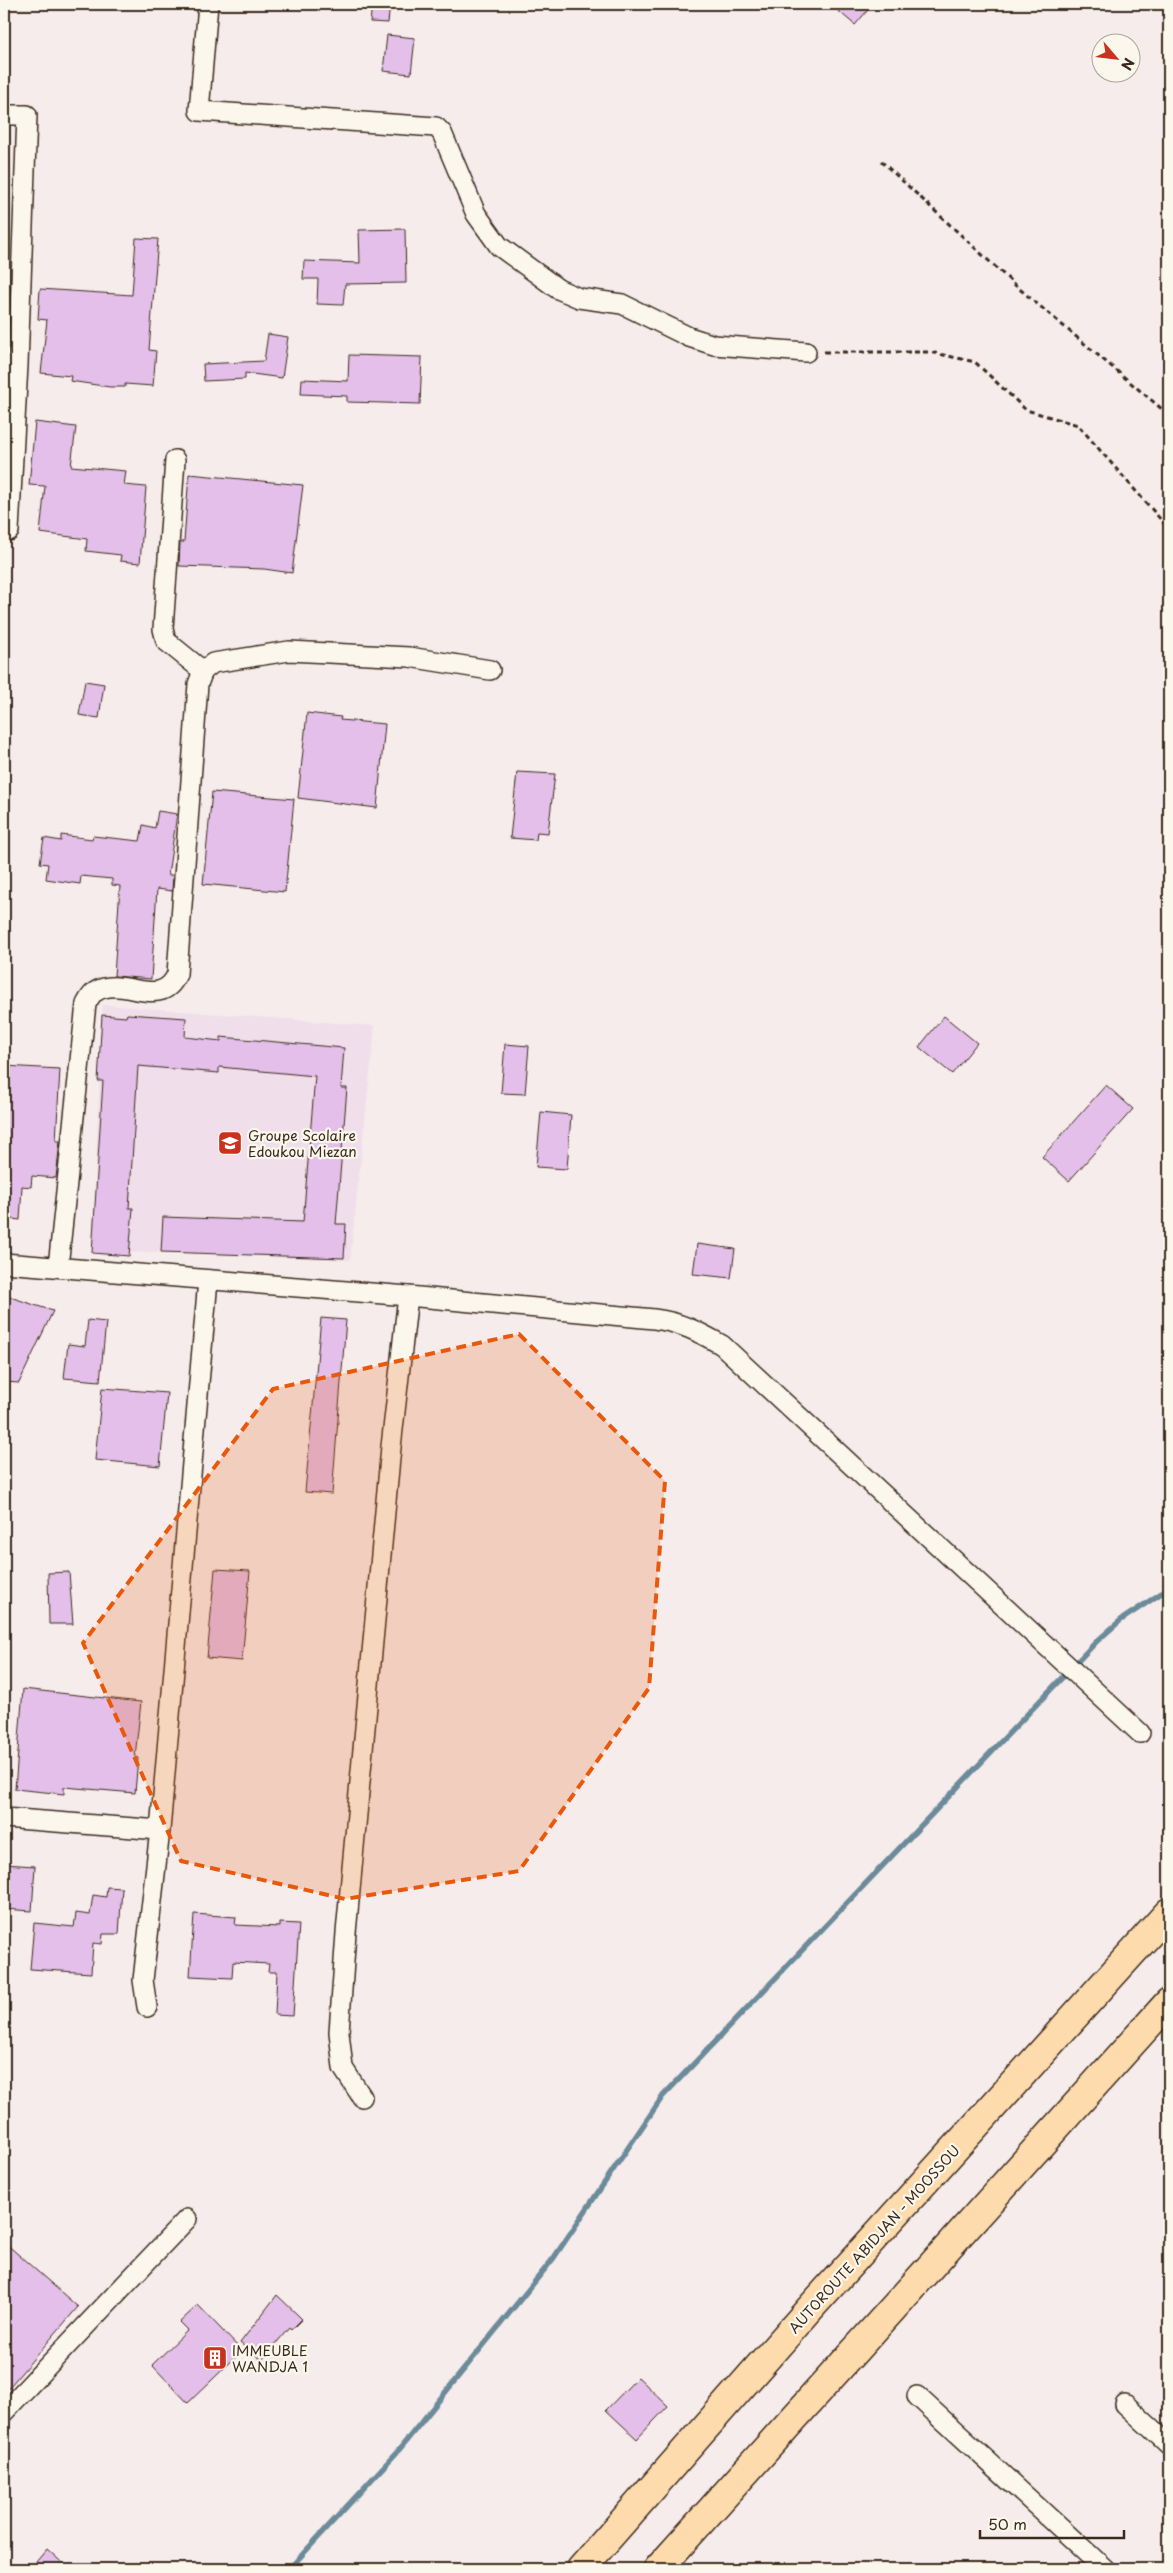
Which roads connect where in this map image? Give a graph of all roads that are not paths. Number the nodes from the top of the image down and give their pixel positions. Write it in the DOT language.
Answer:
graph roads {
  1 [pos="208,4"];
  2 [pos="4,115"];
  3 [pos="806,352"];
  4 [pos="11,366"];
  5 [pos="175,460"];
  6 [pos="9,531"];
  7 [pos="490,670"];
  8 [pos="203,671"];
  9 [pos="4,1263"];
  10 [pos="58,1267"];
  11 [pos="208,1280"];
  12 [pos="408,1296"];
  13 [pos="1140,1733"];
  14 [pos="4,1818"];
  15 [pos="160,1830"];
  16 [pos="1169,1912"];
  17 [pos="1169,2002"];
  18 [pos="146,2007"];
  19 [pos="362,2097"];
  20 [pos="187,2219"];
  21 [pos="917,2396"];
  22 [pos="1125,2404"];
  23 [pos="4,2412"];
  24 [pos="1169,2445"];
  25 [pos="666,2567"];
  26 [pos="581,2569"];
  27 [pos="1105,2569"];
  1 -- 3 [label="street"];
  2 -- 4 [label="street"];
  4 -- 6 [label="street"];
  5 -- 8 [label="street"];
  7 -- 8 [label="street"];
  8 -- 10 [label="street"];
  9 -- 10 [label="street"];
  10 -- 11 [label="street"];
  11 -- 12 [label="street"];
  11 -- 15 [label="street"];
  12 -- 13 [label="street"];
  12 -- 19 [label="street"];
  14 -- 15 [label="street"];
  15 -- 18 [label="street"];
  16 -- 26 [label="highway, AUTOROUTE ABIDJAN - MOOSSOU"];
  17 -- 25 [label="highway"];
  20 -- 23 [label="street"];
  21 -- 27 [label="street"];
  22 -- 24 [label="street"];
}
